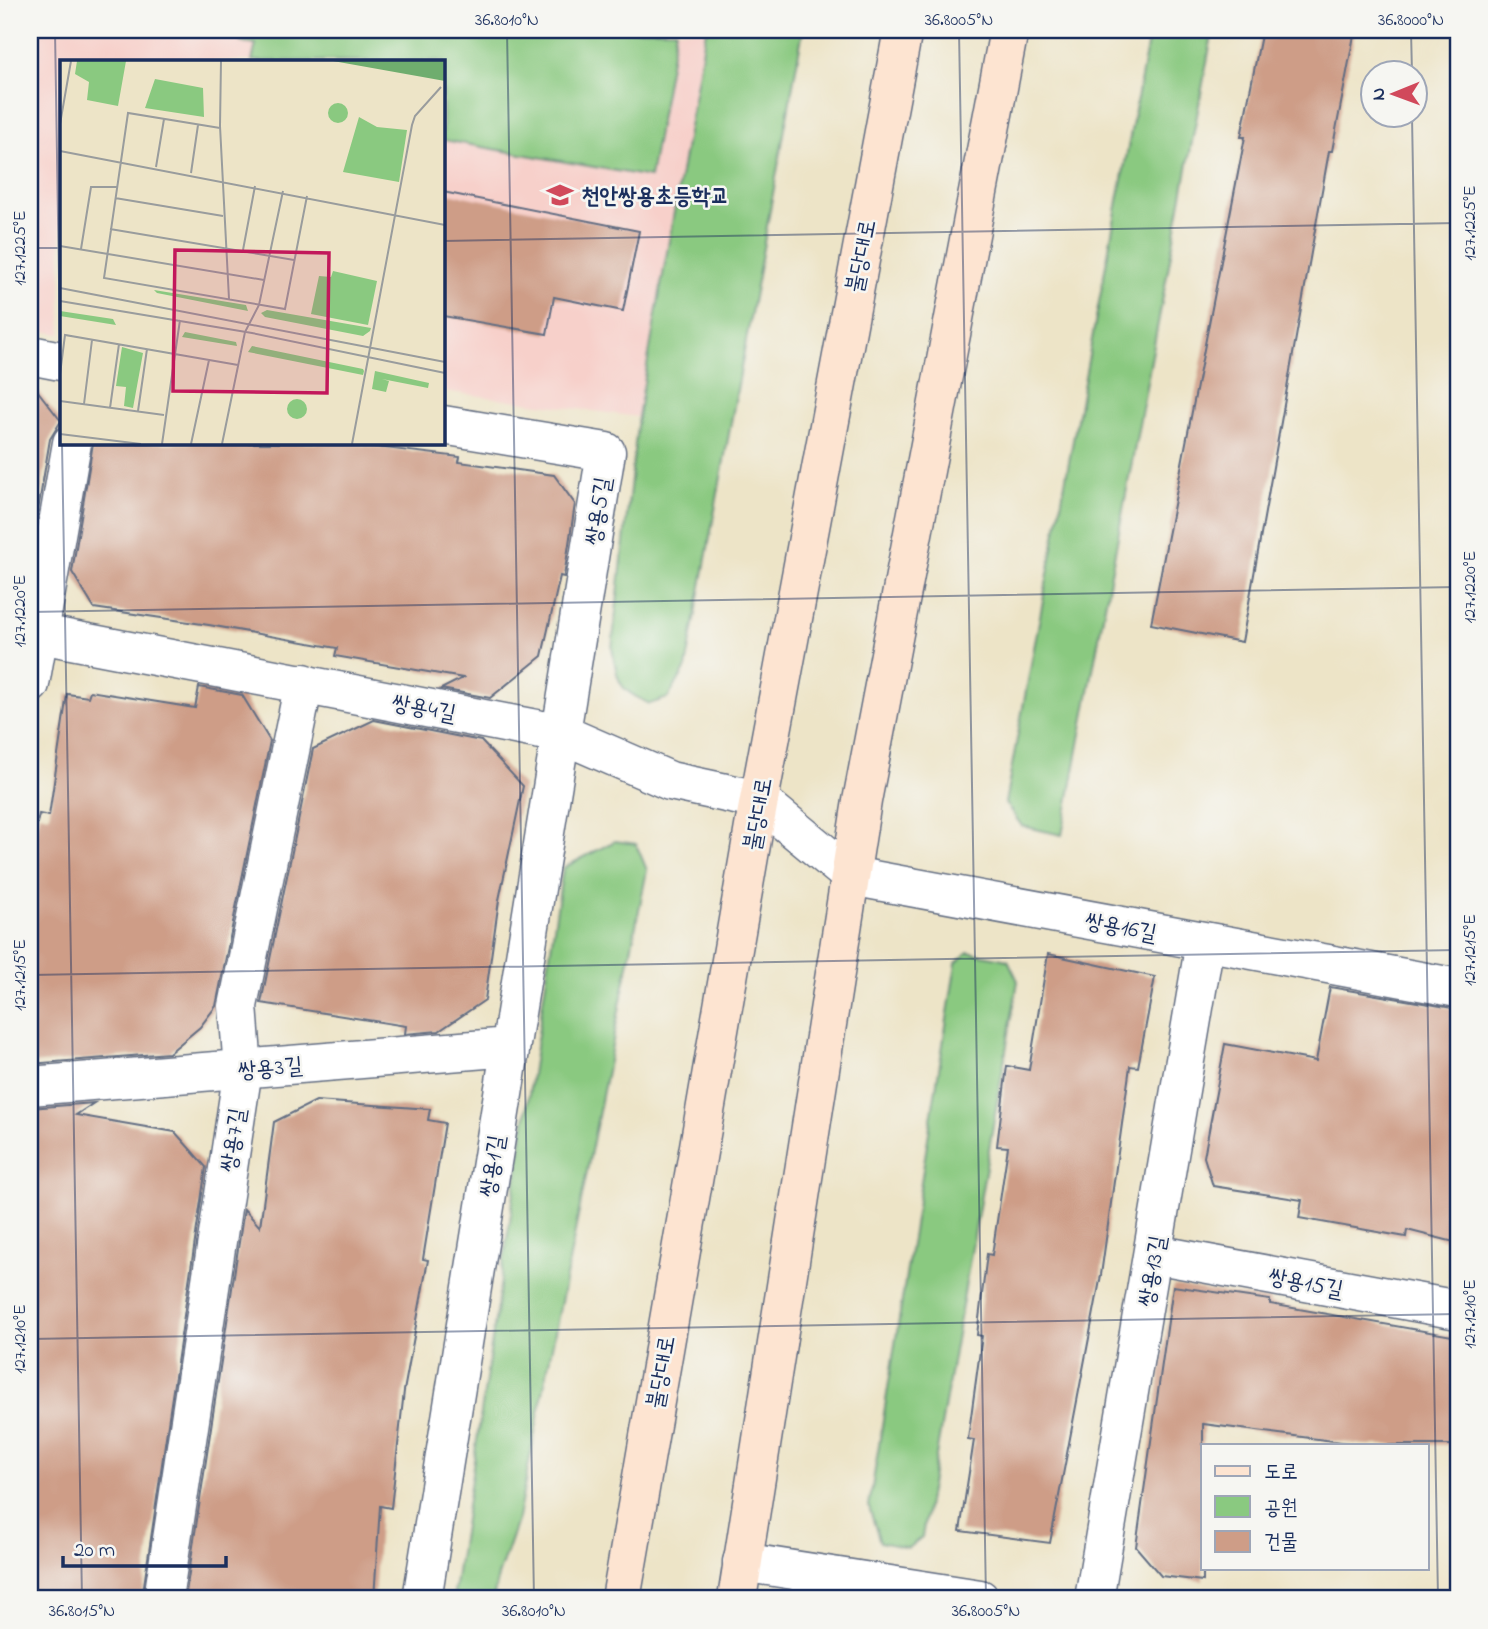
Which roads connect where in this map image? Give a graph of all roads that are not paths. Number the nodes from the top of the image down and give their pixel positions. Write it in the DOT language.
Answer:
graph roads {
  1 [pos="903,30"];
  2 [pos="1009,30"];
  3 [pos="30,355"];
  4 [pos="60,361"];
  5 [pos="444,425"];
  6 [pos="72,444"];
  7 [pos="35,633"];
  8 [pos="304,683"];
  9 [pos="30,684"];
  10 [pos="562,734"];
  11 [pos="759,800"];
  12 [pos="798,833"];
  13 [pos="850,876"];
  14 [pos="1205,942"];
  15 [pos="1458,988"];
  16 [pos="510,1048"];
  17 [pos="243,1069"];
  18 [pos="30,1086"];
  19 [pos="1154,1254"];
  20 [pos="1458,1310"];
  21 [pos="742,1562"];
  22 [pos="163,1599"];
  23 [pos="422,1599"];
  24 [pos="621,1599"];
  25 [pos="737,1599"];
  26 [pos="980,1599"];
  27 [pos="1094,1599"];
  1 -- 11 [label="main road, 불당대로"];
  2 -- 13 [label="main road"];
  3 -- 4 [label="street"];
  5 -- 10 [label="street, 쌍용5길"];
  6 -- 7 [label="street"];
  7 -- 8 [label="street, 쌍용4길"];
  7 -- 9 [label="street"];
  8 -- 10 [label="street, 쌍용4길"];
  8 -- 17 [label="street, 쌍용7길"];
  10 -- 11 [label="street, 쌍용4길"];
  10 -- 16 [label="street, 쌍용1길"];
  11 -- 12 [label="street, 쌍용4길"];
  11 -- 24 [label="main road, 불당대로"];
  12 -- 13 [label="street, 쌍용16길"];
  13 -- 14 [label="street, 쌍용16길"];
  13 -- 21 [label="main road"];
  14 -- 15 [label="street, 쌍용16길"];
  14 -- 19 [label="street, 쌍용13길"];
  16 -- 17 [label="street, 쌍용3길"];
  16 -- 23 [label="street, 쌍용1길"];
  17 -- 18 [label="street, 쌍용3길"];
  17 -- 22 [label="street, 쌍용7길"];
  19 -- 20 [label="street, 쌍용15길"];
  19 -- 27 [label="street, 쌍용13길"];
  21 -- 25 [label="main road"];
  21 -- 26 [label="street"];
}
